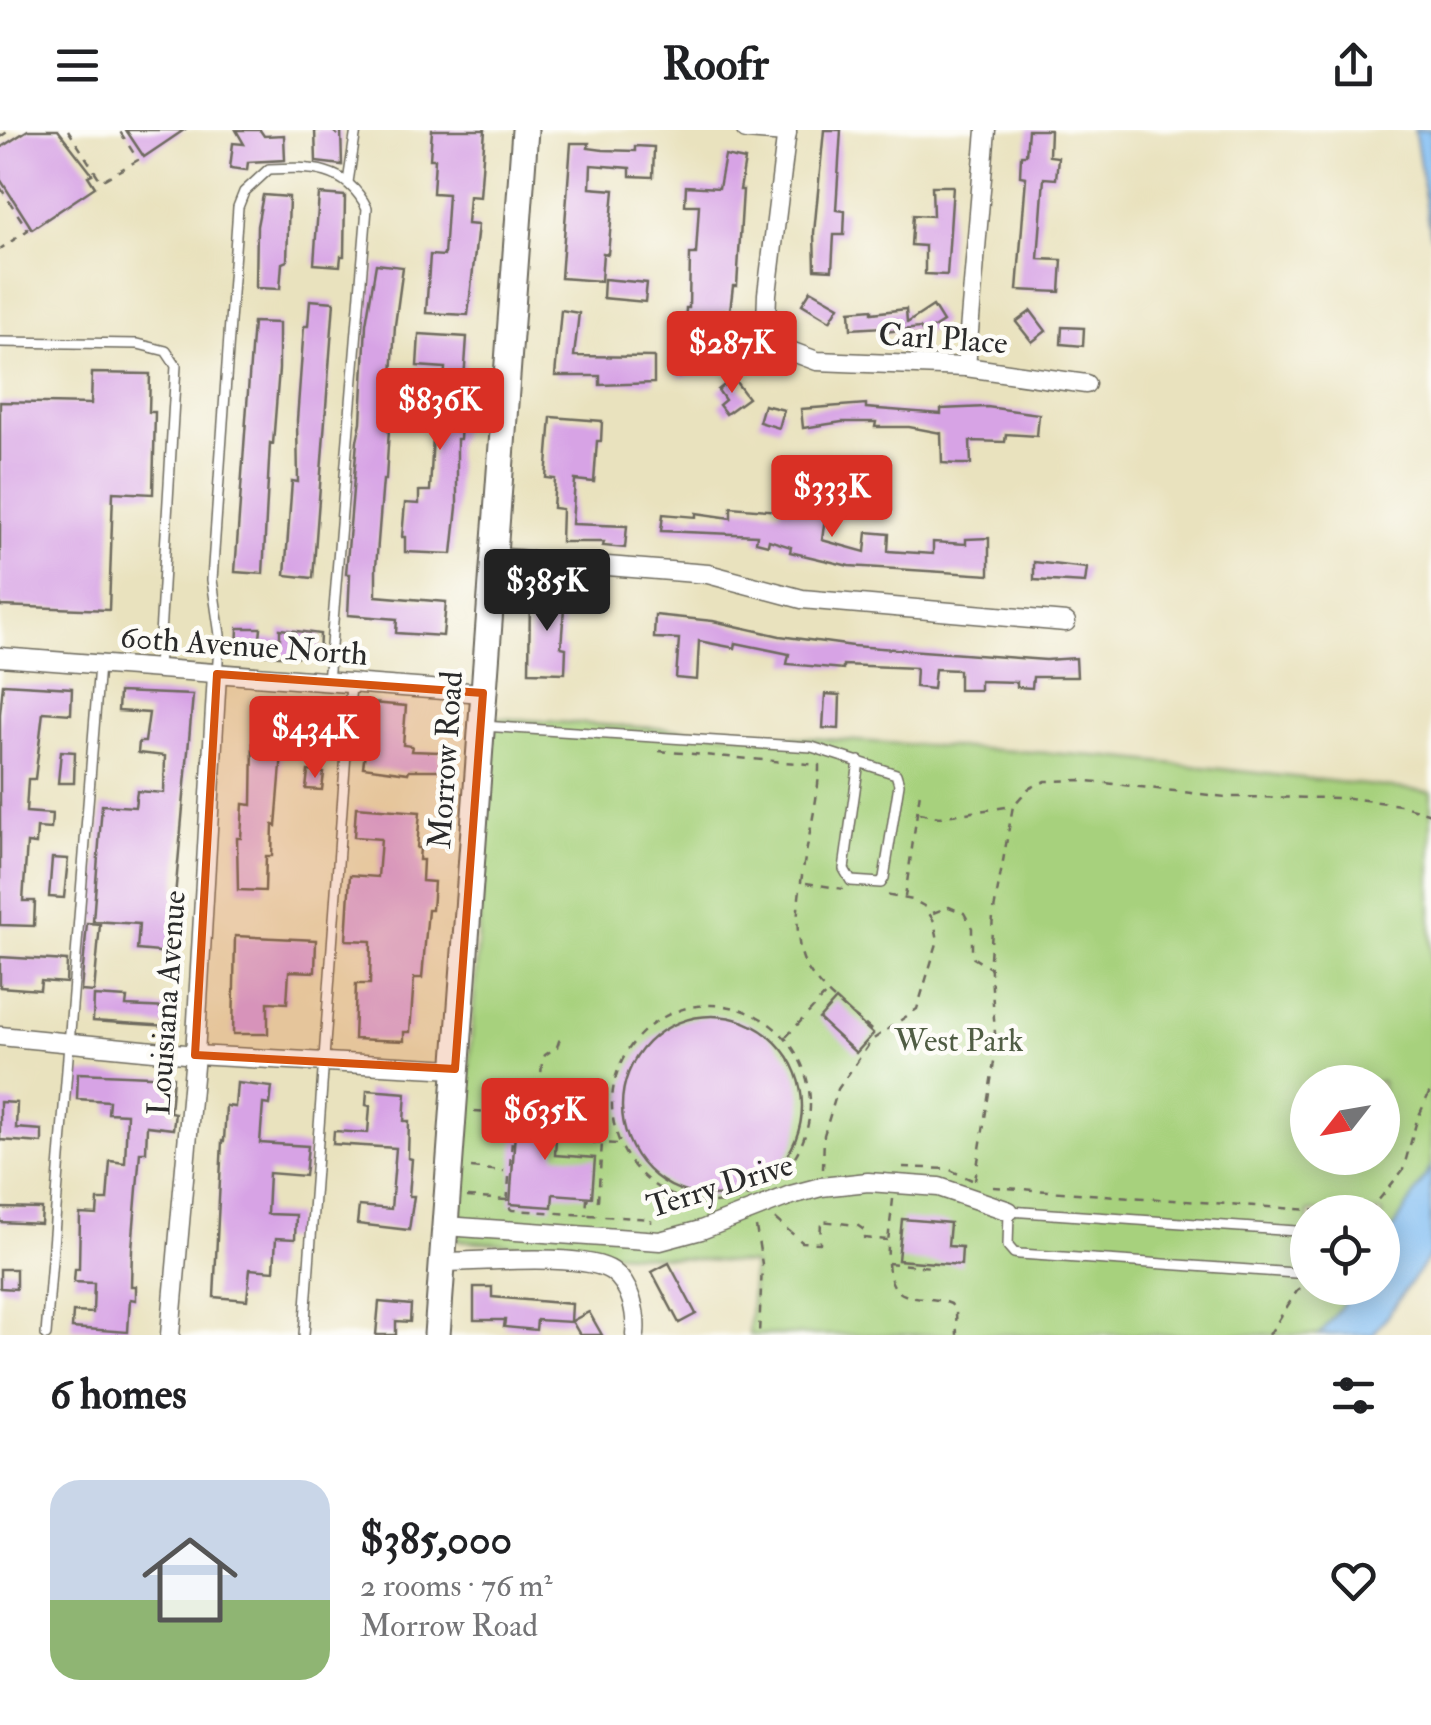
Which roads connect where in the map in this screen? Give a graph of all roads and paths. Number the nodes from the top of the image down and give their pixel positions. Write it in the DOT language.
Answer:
graph roads {
  1 [pos="10,130"];
  2 [pos="68,130"];
  3 [pos="119,130"];
  4 [pos="356,130"];
  5 [pos="525,130"];
  6 [pos="746,130"];
  7 [pos="986,130"];
  8 [pos="787,132"];
  9 [pos="0,136"];
  10 [pos="348,182"];
  11 [pos="0,187"];
  12 [pos="0,249"];
  13 [pos="0,342"];
  14 [pos="966,368"];
  15 [pos="1086,384"];
  16 [pos="495,558"];
  17 [pos="1066,622"];
  18 [pos="0,657"];
  19 [pos="99,665"];
  20 [pos="158,670"];
  21 [pos="217,674"];
  22 [pos="328,682"];
  23 [pos="351,684"];
  24 [pos="483,693"];
  25 [pos="480,726"];
  26 [pos="655,750"];
  27 [pos="860,761"];
  28 [pos="920,792"];
  29 [pos="1012,806"];
  30 [pos="917,813"];
  31 [pos="1431,814"];
  32 [pos="803,883"];
  33 [pos="857,891"];
  34 [pos="874,894"];
  35 [pos="905,898"];
  36 [pos="931,915"];
  37 [pos="991,969"];
  38 [pos="829,991"];
  39 [pos="0,1036"];
  40 [pos="878,1036"];
  41 [pos="560,1038"];
  42 [pos="785,1038"];
  43 [pos="68,1041"];
  44 [pos="195,1055"];
  45 [pos="326,1060"];
  46 [pos="455,1069"];
  47 [pos="1431,1089"];
  48 [pos="472,1111"];
  49 [pos="514,1114"];
  50 [pos="538,1118"];
  51 [pos="593,1143"];
  52 [pos="602,1143"];
  53 [pos="621,1144"];
  54 [pos="510,1166"];
  55 [pos="468,1168"];
  56 [pos="504,1170"];
  57 [pos="823,1170"];
  58 [pos="894,1182"];
  59 [pos="974,1182"];
  60 [pos="1383,1195"];
  61 [pos="465,1197"];
  62 [pos="507,1200"];
  63 [pos="1009,1211"];
  64 [pos="757,1212"];
  65 [pos="586,1215"];
  66 [pos="445,1226"];
  67 [pos="1290,1231"];
  68 [pos="890,1240"];
  69 [pos="441,1262"];
  70 [pos="888,1263"];
  71 [pos="932,1267"];
  72 [pos="1290,1273"];
  73 [pos="1290,1303"];
  74 [pos="46,1335"];
  75 [pos="170,1335"];
  76 [pos="304,1335"];
  77 [pos="437,1335"];
  78 [pos="635,1335"];
  79 [pos="759,1335"];
  80 [pos="957,1335"];
  81 [pos="1269,1335"];
  1 -- 9 [label="path"];
  2 -- 3 [label="path"];
  4 -- 10 [label="lane"];
  5 -- 16 [label="street, Morrow Road"];
  6 -- 8 [label="street"];
  7 -- 14 [label="street"];
  8 -- 14 [label="street, Carl Place"];
  10 -- 21 [label="lane"];
  10 -- 22 [label="lane"];
  11 -- 12 [label="path"];
  13 -- 20 [label="lane"];
  14 -- 15 [label="street, Carl Place"];
  16 -- 17 [label="street"];
  16 -- 24 [label="street, Morrow Road"];
  18 -- 19 [label="street, 60th Avenue North"];
  19 -- 20 [label="street, 60th Avenue North"];
  19 -- 43 [label="lane"];
  20 -- 21 [label="street, 60th Avenue North"];
  21 -- 22 [label="street, 60th Avenue North"];
  21 -- 44 [label="street, Louisiana Avenue"];
  22 -- 23 [label="street, 60th Avenue North"];
  23 -- 24 [label="street, 60th Avenue North"];
  23 -- 45 [label="lane"];
  24 -- 25 [label="street, Morrow Road"];
  25 -- 27 [label="lane"];
  25 -- 46 [label="street, Morrow Road"];
  26 -- 32 [label="path"];
  27 -- 27 [label="lane"];
  28 -- 30 [label="path"];
  29 -- 30 [label="path"];
  29 -- 31 [label="path"];
  29 -- 37 [label="path"];
  30 -- 35 [label="path"];
  32 -- 33 [label="path"];
  32 -- 38 [label="path"];
  34 -- 35 [label="path"];
  35 -- 36 [label="path"];
  36 -- 37 [label="path"];
  36 -- 40 [label="path"];
  37 -- 59 [label="path"];
  38 -- 40 [label="path"];
  38 -- 42 [label="path"];
  39 -- 43 [label="street"];
  40 -- 57 [label="path"];
  41 -- 50 [label="path"];
  42 -- 53 [label="path"];
  42 -- 53 [label="path"];
  43 -- 44 [label="street"];
  43 -- 74 [label="lane"];
  44 -- 45 [label="street"];
  44 -- 75 [label="street, Louisiana Avenue"];
  45 -- 46 [label="street"];
  45 -- 76 [label="lane"];
  46 -- 66 [label="street, Morrow Road"];
  47 -- 60 [label="path"];
  48 -- 49 [label="path"];
  49 -- 50 [label="path"];
  49 -- 54 [label="path"];
  50 -- 52 [label="path"];
  51 -- 52 [label="path"];
  52 -- 53 [label="path"];
  52 -- 65 [label="path"];
  55 -- 56 [label="path"];
  58 -- 63 [label="street, Terry Drive"];
  58 -- 64 [label="street, Terry Drive"];
  58 -- 68 [label="path"];
  61 -- 62 [label="path"];
  63 -- 67 [label="lane"];
  63 -- 72 [label="lane"];
  64 -- 66 [label="street, Terry Drive"];
  64 -- 68 [label="path"];
  64 -- 79 [label="path"];
  66 -- 69 [label="street, Morrow Road"];
  68 -- 70 [label="path"];
  69 -- 77 [label="street, Morrow Road"];
  69 -- 78 [label="street"];
  70 -- 71 [label="path"];
  70 -- 80 [label="path"];
  73 -- 81 [label="path"];
}
